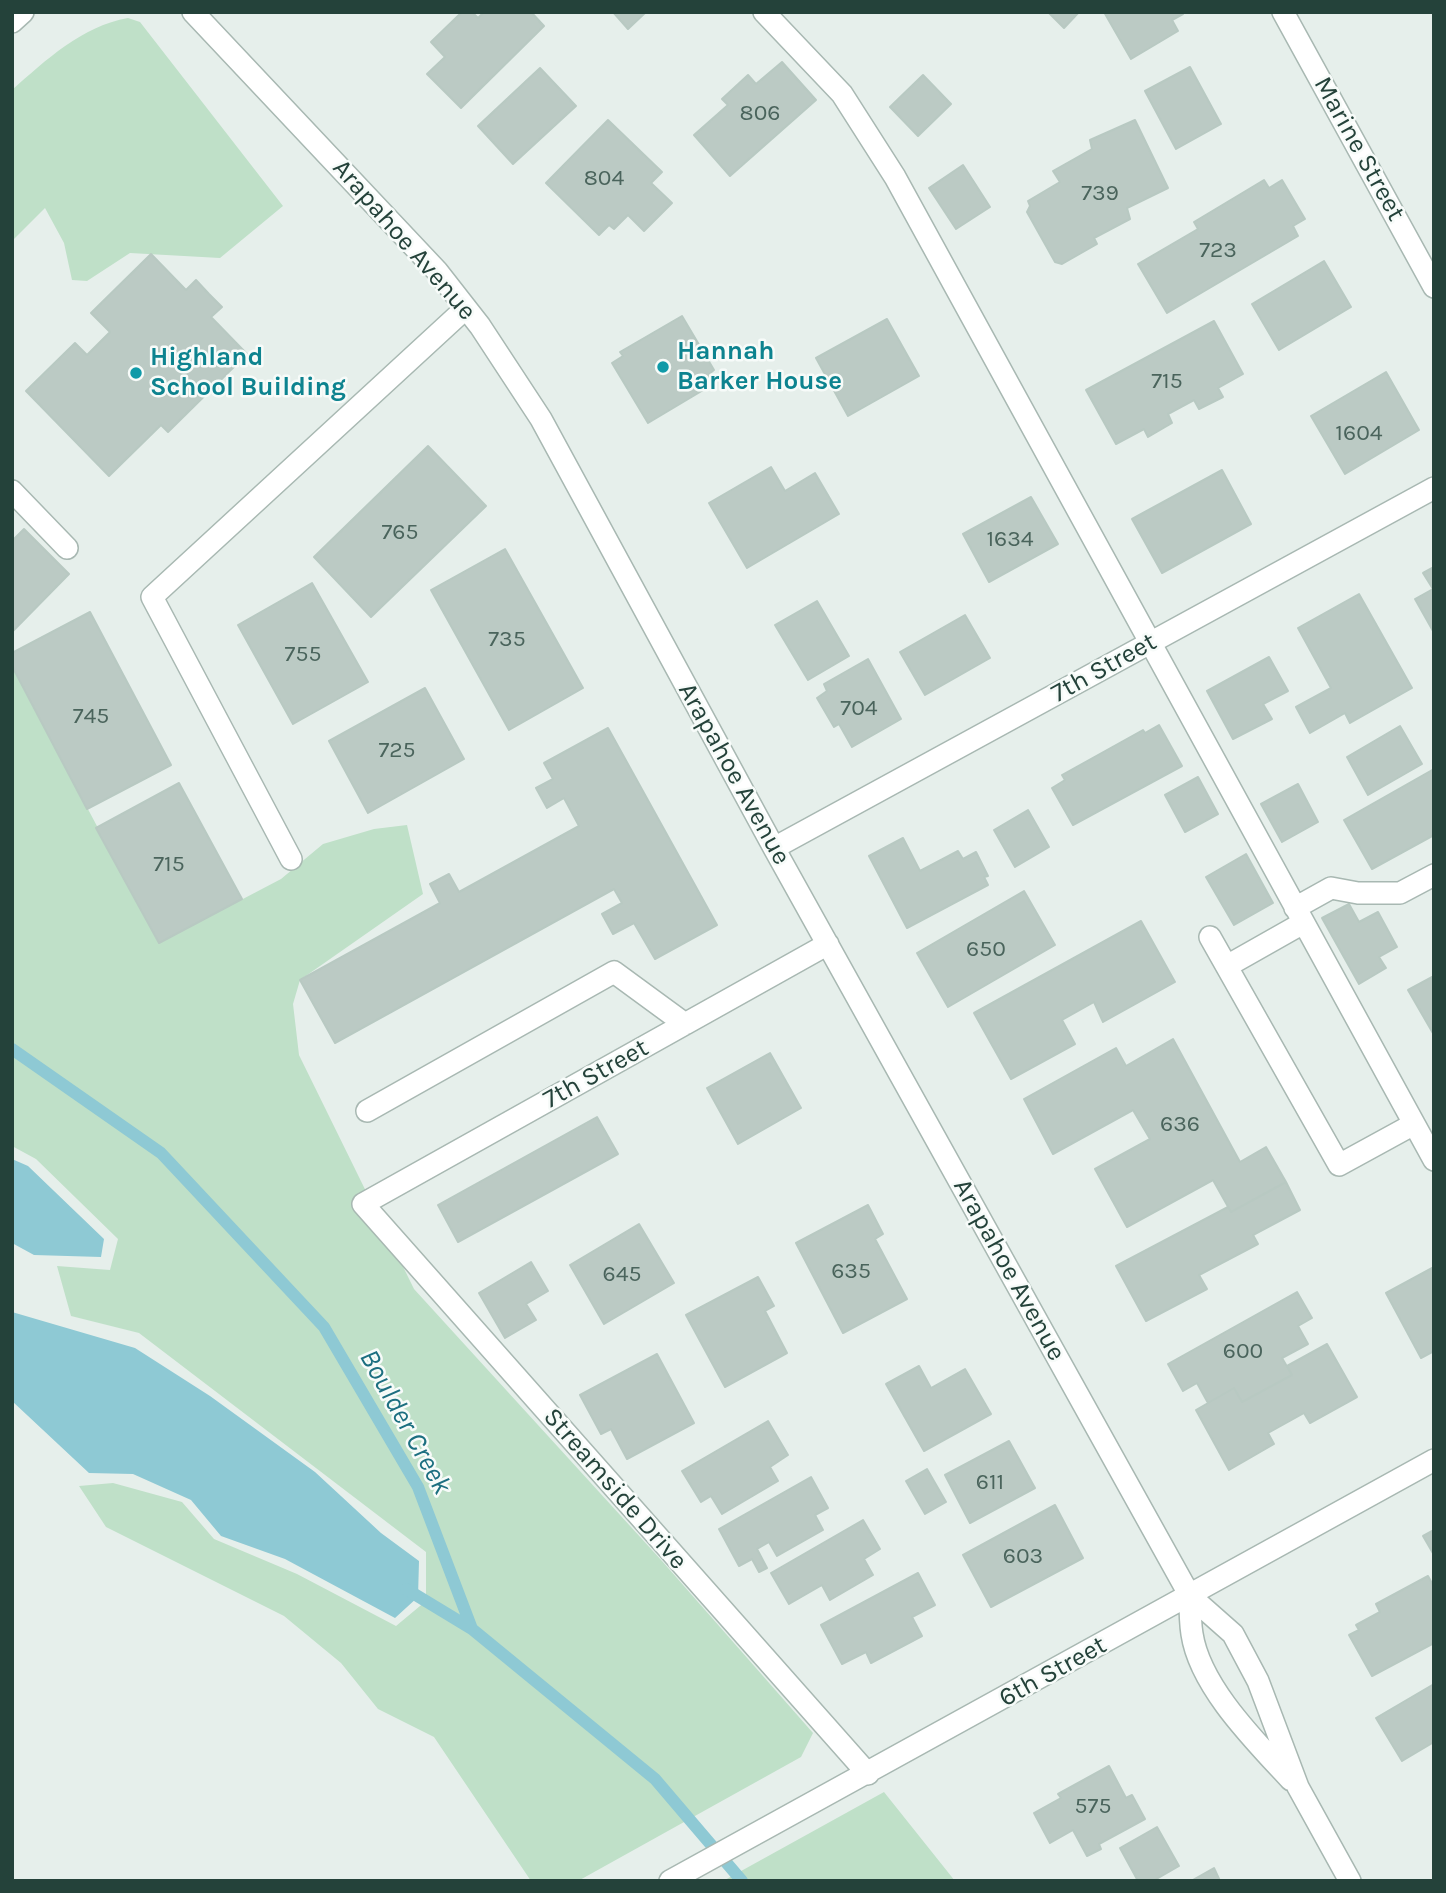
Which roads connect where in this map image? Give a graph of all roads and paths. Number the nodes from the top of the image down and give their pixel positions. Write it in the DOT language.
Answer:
graph roads {
  1 [pos="23,12"];
  2 [pos="193,12"];
  3 [pos="764,12"];
  4 [pos="1283,12"];
  5 [pos="12,22"];
  6 [pos="1434,287"];
  7 [pos="466,308"];
  8 [pos="1434,488"];
  9 [pos="12,491"];
  10 [pos="68,548"];
  11 [pos="1148,643"];
  12 [pos="774,848"];
  13 [pos="290,859"];
  14 [pos="1434,875"];
  15 [pos="1299,915"];
  16 [pos="1210,937"];
  17 [pos="828,944"];
  18 [pos="1227,966"];
  19 [pos="685,1024"];
  20 [pos="367,1111"];
  21 [pos="1414,1124"];
  22 [pos="1434,1160"];
  23 [pos="363,1204"];
  24 [pos="1434,1460"];
  25 [pos="1190,1597"];
  26 [pos="868,1774"];
  27 [pos="1298,1787"];
  28 [pos="670,1881"];
  29 [pos="1350,1881"];
  1 -- 5 [label="street"];
  2 -- 7 [label="street, Arapahoe Avenue"];
  3 -- 11 [label="street"];
  4 -- 6 [label="street, Marine Street"];
  7 -- 12 [label="street, Arapahoe Avenue"];
  7 -- 13 [label="street"];
  8 -- 11 [label="street, 7th Street"];
  9 -- 10 [label="street"];
  11 -- 12 [label="street, 7th Street"];
  11 -- 15 [label="street"];
  12 -- 17 [label="street, Arapahoe Avenue"];
  14 -- 15 [label="street"];
  15 -- 18 [label="street"];
  15 -- 21 [label="street"];
  16 -- 18 [label="street"];
  17 -- 19 [label="street, 7th Street"];
  17 -- 25 [label="street, Arapahoe Avenue"];
  18 -- 21 [label="street"];
  19 -- 20 [label="street"];
  19 -- 23 [label="street, 7th Street"];
  21 -- 22 [label="street"];
  23 -- 26 [label="street, Streamside Drive"];
  24 -- 25 [label="street, 6th Street"];
  25 -- 26 [label="street, 6th Street"];
  25 -- 27 [label="street, Arapahoe Avenue"];
  25 -- 27 [label="street, Arapahoe Avenue"];
  26 -- 28 [label="street, 6th Street"];
  27 -- 29 [label="street, Arapahoe Avenue"];
}
